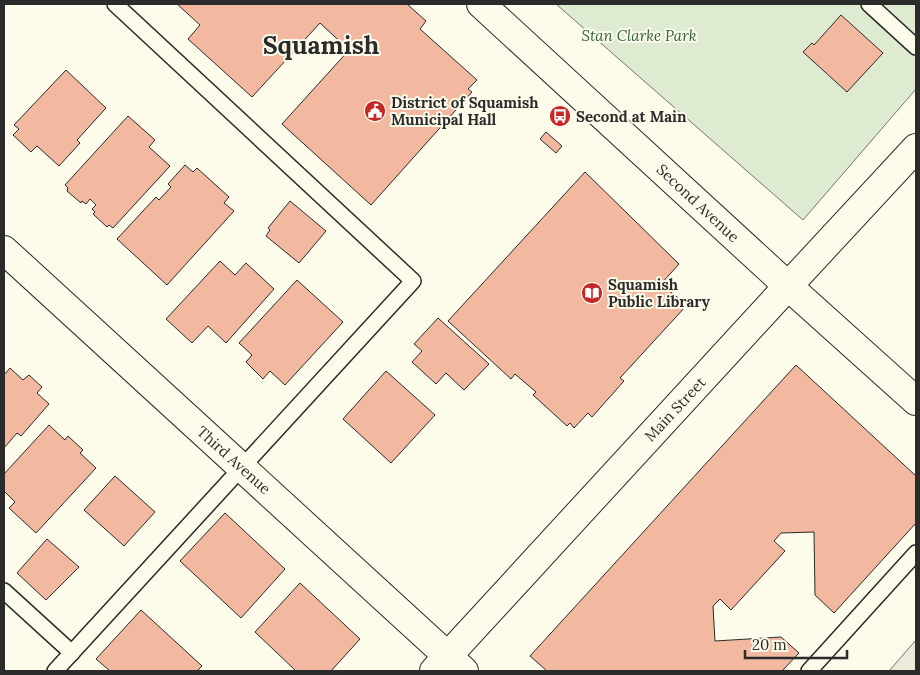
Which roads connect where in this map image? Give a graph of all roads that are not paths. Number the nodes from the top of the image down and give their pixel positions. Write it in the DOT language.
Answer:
graph roads {
  1 [pos="115,4"];
  2 [pos="481,4"];
  3 [pos="869,4"];
  4 [pos="916,46"];
  5 [pos="916,148"];
  6 [pos="4,250"];
  7 [pos="788,286"];
  8 [pos="916,401"];
  9 [pos="243,468"];
  10 [pos="916,553"];
  11 [pos="4,591"];
  12 [pos="72,653"];
  13 [pos="448,666"];
  14 [pos="55,671"];
  15 [pos="809,671"];
  1 -- 9 [label="lane"];
  2 -- 7 [label="street, Second Avenue"];
  3 -- 4 [label="lane"];
  5 -- 7 [label="street, Main Street"];
  6 -- 9 [label="street, Third Avenue"];
  7 -- 8 [label="street, Second Avenue"];
  7 -- 13 [label="street, Main Street"];
  9 -- 12 [label="lane"];
  9 -- 13 [label="street, Third Avenue"];
  10 -- 15 [label="lane"];
  11 -- 12 [label="lane"];
  12 -- 14 [label="lane"];
}
